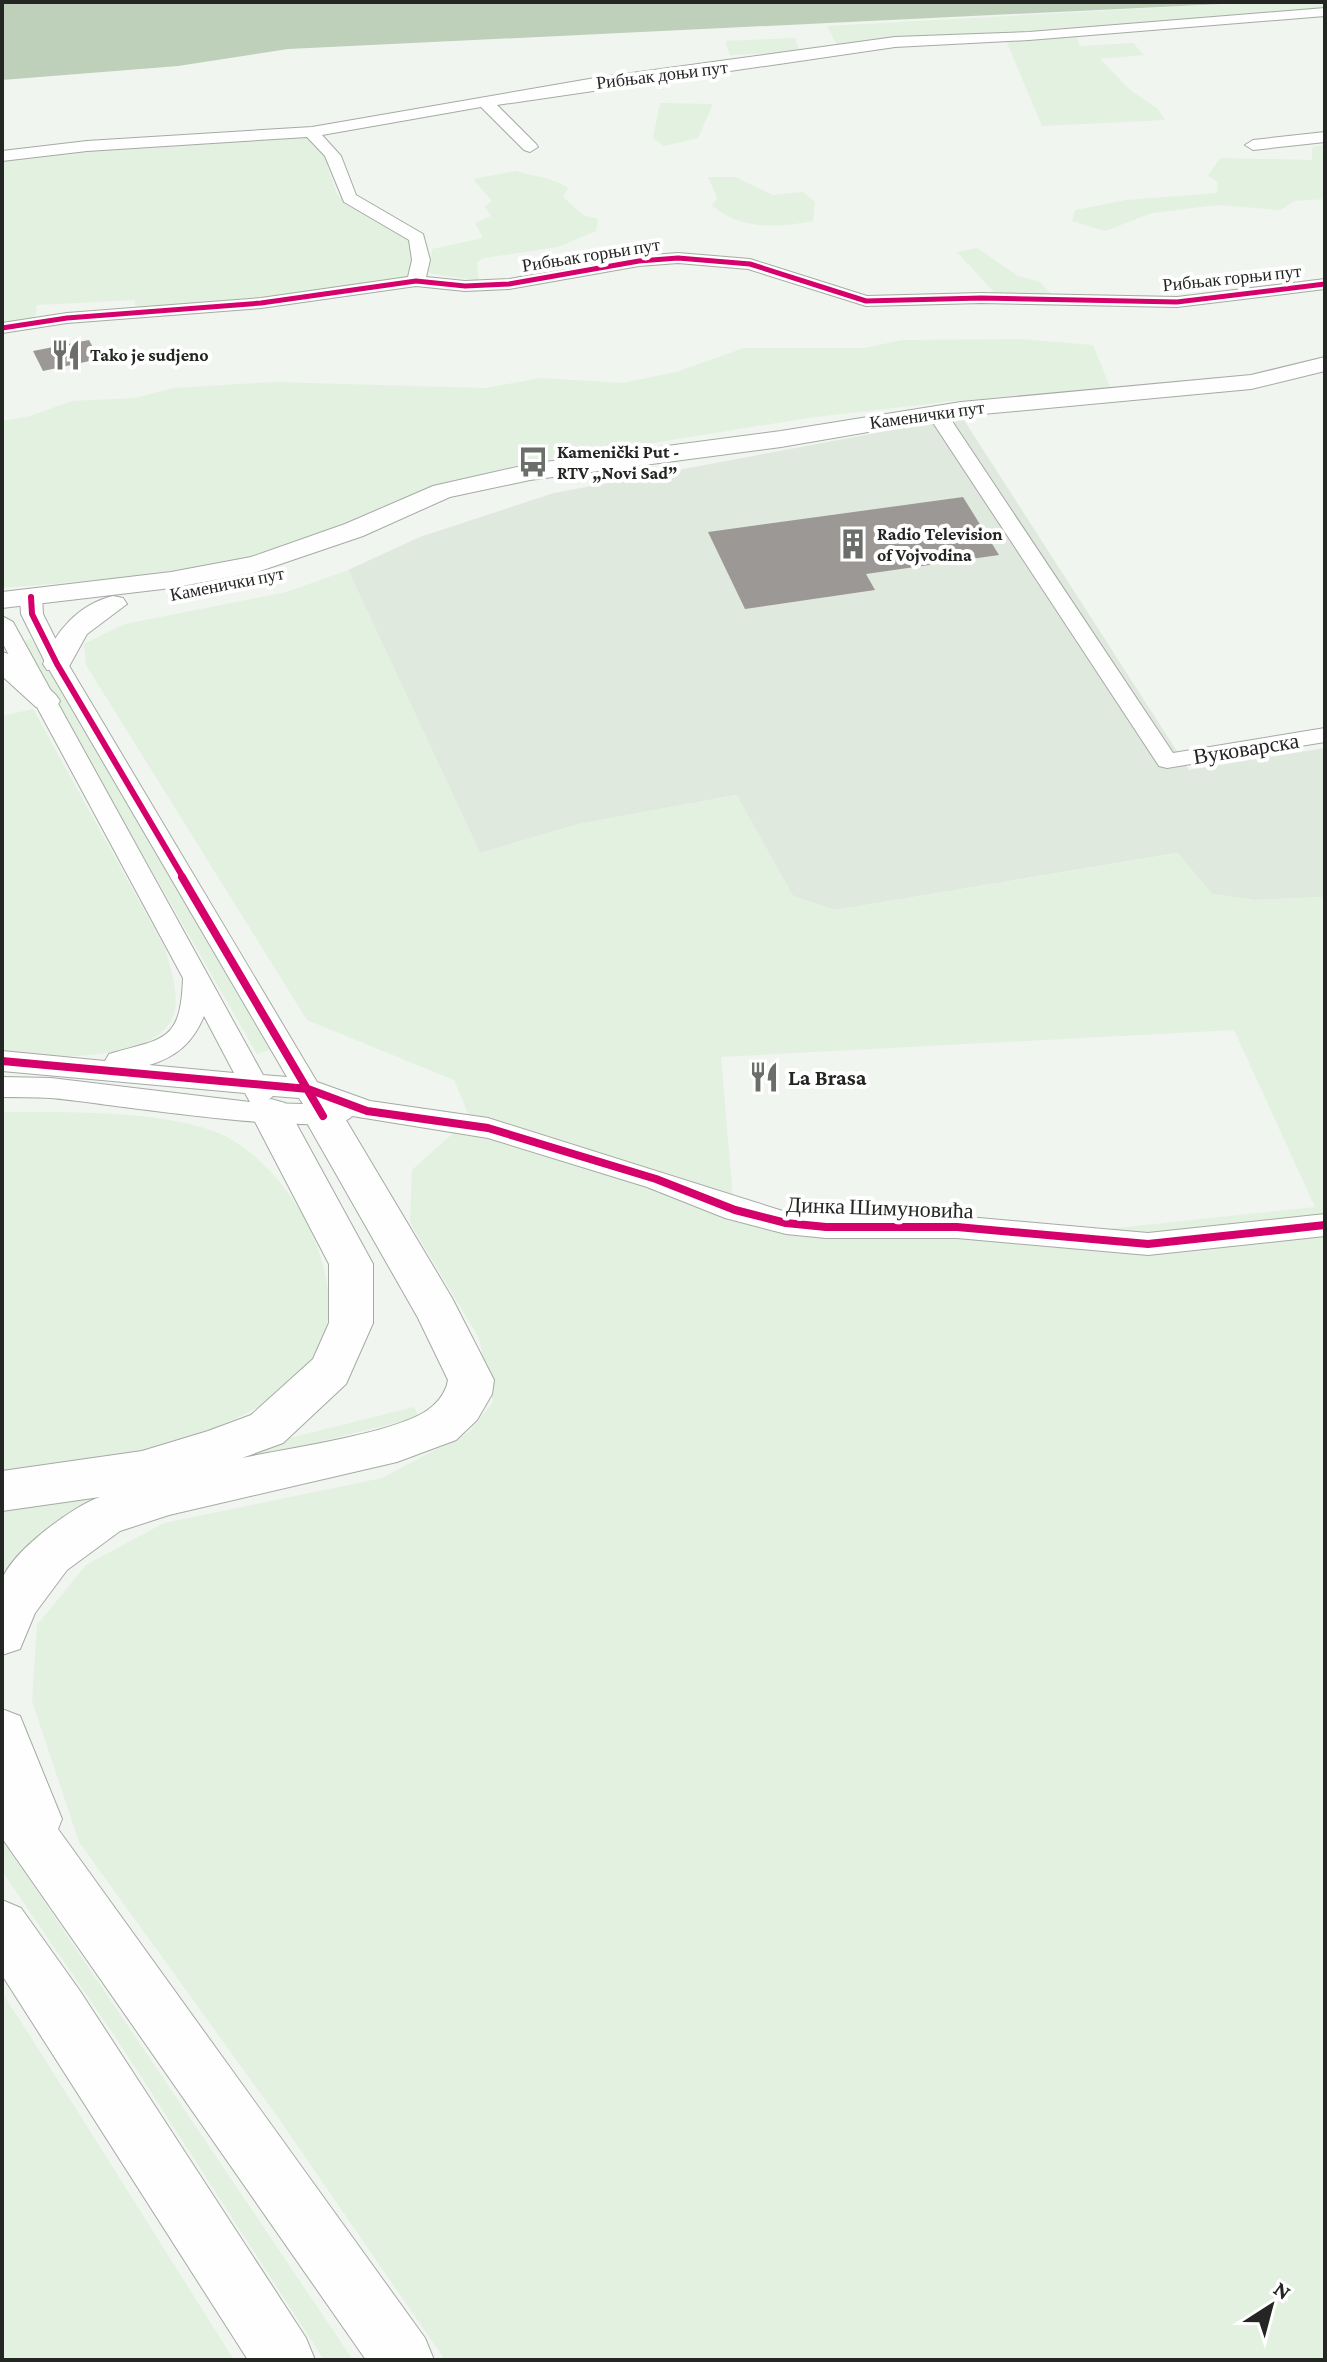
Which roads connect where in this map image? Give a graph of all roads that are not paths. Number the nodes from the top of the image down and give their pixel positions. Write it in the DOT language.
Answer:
graph roads {
  1 [pos="1325,12"];
  2 [pos="485,102"];
  3 [pos="312,132"];
  4 [pos="1325,137"];
  5 [pos="1253,145"];
  6 [pos="530,147"];
  7 [pos="2,156"];
  8 [pos="416,281"];
  9 [pos="1325,284"];
  10 [pos="2,328"];
  11 [pos="1325,364"];
  12 [pos="936,412"];
  13 [pos="530,472"];
  14 [pos="2,600"];
  15 [pos="113,604"];
  16 [pos="32,605"];
  17 [pos="2,620"];
  18 [pos="2,661"];
  19 [pos="57,664"];
  20 [pos="46,701"];
  21 [pos="1325,735"];
  22 [pos="195,971"];
  23 [pos="2,1061"];
  24 [pos="60,1065"];
  25 [pos="2,1087"];
  26 [pos="304,1102"];
  27 [pos="1325,1225"];
  28 [pos="2,1491"];
  29 [pos="2,1633"];
  30 [pos="2,1733"];
  31 [pos="2,1794"];
  32 [pos="80,1901"];
  33 [pos="2,1927"];
  34 [pos="284,2360"];
  35 [pos="403,2360"];
  1 -- 2 [label="street, Рибњак доњи пут"];
  2 -- 3 [label="street, Рибњак доњи пут"];
  2 -- 6 [label="street"];
  3 -- 7 [label="street, Рибњак доњи пут"];
  3 -- 8 [label="street"];
  4 -- 5 [label="street"];
  8 -- 9 [label="street, Рибњак горњи пут"];
  8 -- 10 [label="street, Рибњак горњи пут"];
  11 -- 12 [label="main road, Каменички пут"];
  12 -- 13 [label="main road, Каменички пут"];
  12 -- 21 [label="street, Вуковарска"];
  13 -- 15 [label="main road, Каменички пут"];
  13 -- 16 [label="main road, Каменички пут"];
  14 -- 16 [label="main road, Каменички пут"];
  15 -- 16 [label="main road, Каменички пут"];
  15 -- 19 [label="main road"];
  16 -- 17 [label="main road, Каменички пут"];
  16 -- 19 [label="street"];
  17 -- 20 [label="street"];
  18 -- 20 [label="main road"];
  19 -- 26 [label="street"];
  20 -- 22 [label="street"];
  22 -- 24 [label="street"];
  22 -- 26 [label="street"];
  23 -- 24 [label="street"];
  24 -- 26 [label="street"];
  25 -- 26 [label="street"];
  26 -- 27 [label="street, Динка Шимуновића"];
  26 -- 28 [label="highway"];
  26 -- 29 [label="highway"];
  30 -- 32 [label="highway"];
  31 -- 32 [label="highway"];
  32 -- 35 [label="highway"];
  33 -- 34 [label="highway"];
}
